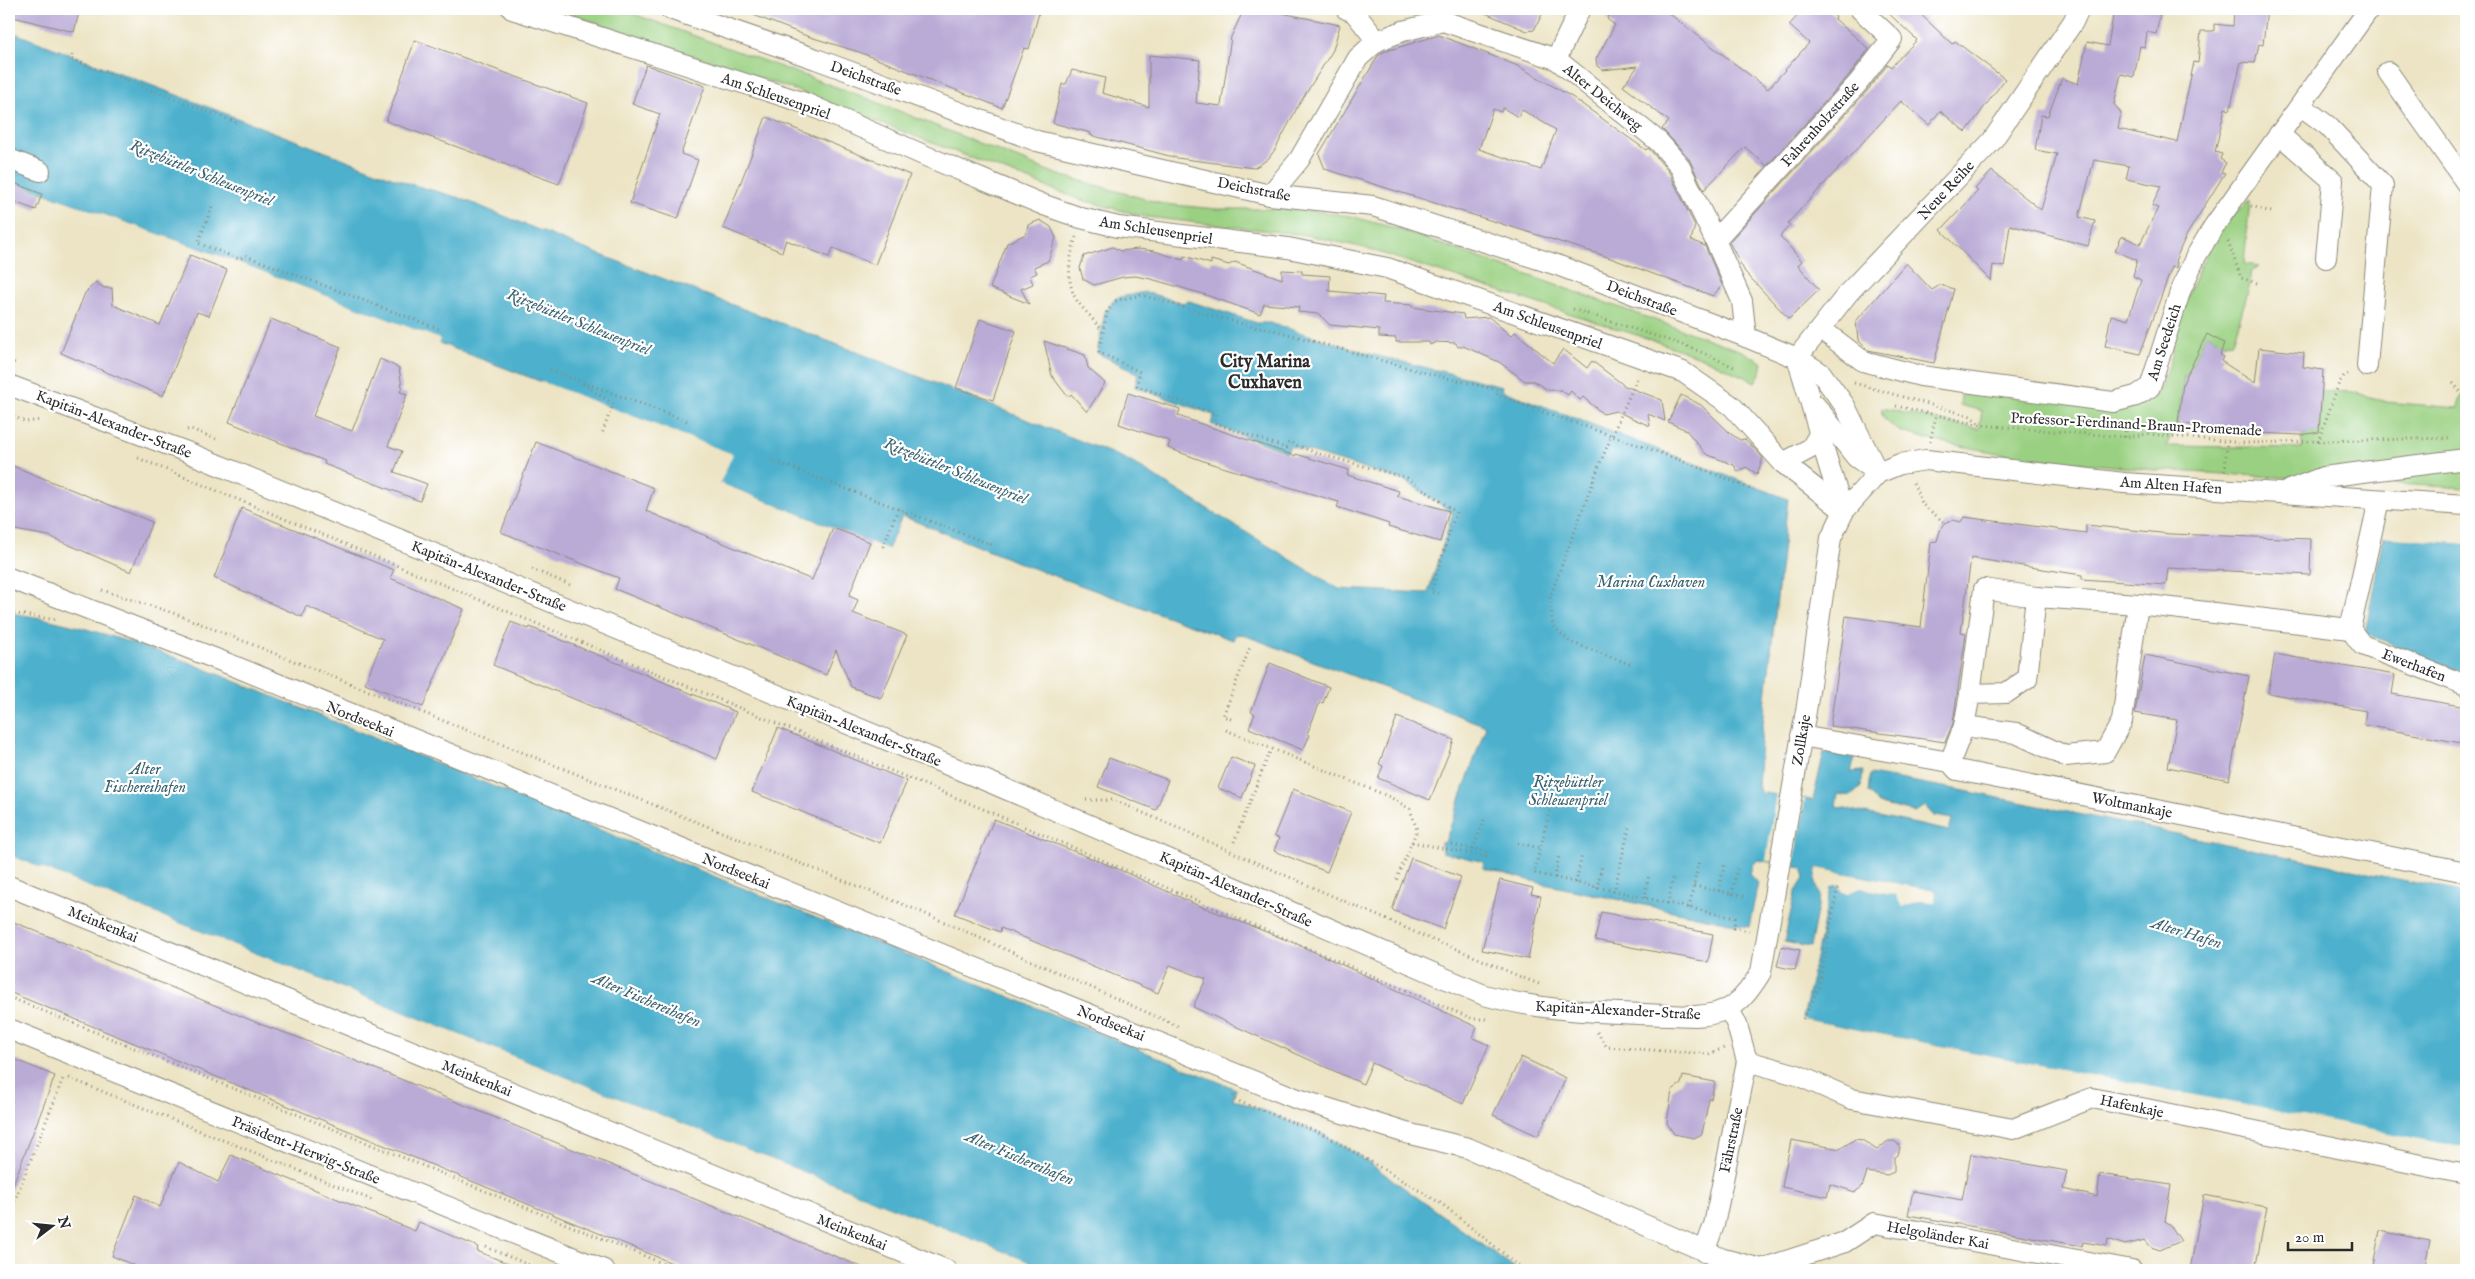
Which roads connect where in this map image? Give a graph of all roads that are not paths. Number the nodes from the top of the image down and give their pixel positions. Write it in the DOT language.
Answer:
graph roads {
  1 [pos="512,9"];
  2 [pos="670,9"];
  3 [pos="1346,9"];
  4 [pos="1580,9"];
  5 [pos="1860,9"];
  6 [pos="2079,9"];
  7 [pos="2369,9"];
  8 [pos="709,16"];
  9 [pos="1377,41"];
  10 [pos="1556,59"];
  11 [pos="2388,72"];
  12 [pos="2301,106"];
  13 [pos="2279,134"];
  14 [pos="9,159"];
  15 [pos="40,171"];
  16 [pos="2466,183"];
  17 [pos="1270,195"];
  18 [pos="1714,240"];
  19 [pos="2326,258"];
  20 [pos="1821,330"];
  21 [pos="1746,337"];
  22 [pos="1797,358"];
  23 [pos="2367,366"];
  24 [pos="9,385"];
  25 [pos="1811,400"];
  26 [pos="1820,433"];
  27 [pos="2466,459"];
  28 [pos="1782,463"];
  29 [pos="1878,473"];
  30 [pos="2283,492"];
  31 [pos="2379,500"];
  32 [pos="2466,505"];
  33 [pos="1844,510"];
  34 [pos="9,578"];
  35 [pos="2036,597"];
  36 [pos="2138,604"];
  37 [pos="2350,629"];
  38 [pos="2466,685"];
  39 [pos="1970,694"];
  40 [pos="1964,726"];
  41 [pos="1801,736"];
  42 [pos="1950,762"];
  43 [pos="2466,872"];
  44 [pos="9,886"];
  45 [pos="1729,1009"];
  46 [pos="9,1029"];
  47 [pos="1748,1061"];
  48 [pos="2466,1174"];
  49 [pos="1704,1252"];
  50 [pos="604,1270"];
  51 [pos="946,1270"];
  52 [pos="1763,1270"];
  53 [pos="2132,1270"];
  1 -- 28 [label="street, Am Schleusenpriel"];
  2 -- 8 [label="street, Deichstraße"];
  3 -- 9 [label="street"];
  4 -- 10 [label="street"];
  5 -- 18 [label="street, Fahrenholzstraße"];
  6 -- 20 [label="street, Neue Reihe"];
  7 -- 12 [label="street, Am Seedeich"];
  8 -- 17 [label="street, Deichstraße"];
  9 -- 10 [label="street, Alter Deichweg"];
  9 -- 17 [label="street, Alter Deichweg"];
  10 -- 18 [label="street, Alter Deichweg"];
  11 -- 16 [label="street"];
  12 -- 13 [label="street, Am Seedeich"];
  12 -- 23 [label="street"];
  13 -- 19 [label="street"];
  13 -- 20 [label="street, Am Seedeich"];
  14 -- 15 [label="street"];
  17 -- 21 [label="street, Deichstraße"];
  18 -- 21 [label="street, Alter Deichweg"];
  20 -- 22 [label="street, Neue Reihe"];
  21 -- 22 [label="street, Deichstraße"];
  22 -- 25 [label="street"];
  22 -- 29 [label="street, Deichstraße"];
  24 -- 45 [label="street, Kapitän-Alexander-Straße"];
  25 -- 26 [label="street"];
  25 -- 29 [label="street"];
  26 -- 28 [label="street"];
  26 -- 33 [label="street"];
  27 -- 30 [label="street"];
  28 -- 33 [label="street, Am Schleusenpriel"];
  29 -- 30 [label="street, Am Alten Hafen"];
  29 -- 33 [label="street, Zollkaje"];
  30 -- 31 [label="street, Am Alten Hafen"];
  31 -- 32 [label="street, Am Alten Hafen"];
  31 -- 37 [label="street"];
  33 -- 41 [label="street, Zollkaje"];
  34 -- 49 [label="street, Nordseekai"];
  35 -- 36 [label="street"];
  35 -- 39 [label="street"];
  35 -- 39 [label="street"];
  36 -- 37 [label="street"];
  36 -- 40 [label="street"];
  37 -- 38 [label="street, Ewerhafen"];
  39 -- 40 [label="street"];
  40 -- 42 [label="street"];
  41 -- 42 [label="street, Woltmankaje"];
  41 -- 45 [label="street, Zollkaje"];
  42 -- 43 [label="street, Woltmankaje"];
  44 -- 51 [label="street, Meinkenkai"];
  45 -- 47 [label="street, Fährstraße"];
  46 -- 50 [label="street, Präsident-Herwig-Straße"];
  47 -- 48 [label="street, Hafenkaje"];
  47 -- 49 [label="street, Fährstraße"];
  49 -- 52 [label="street, Helgoländer Kai"];
  52 -- 53 [label="street, Helgoländer Kai"];
}
